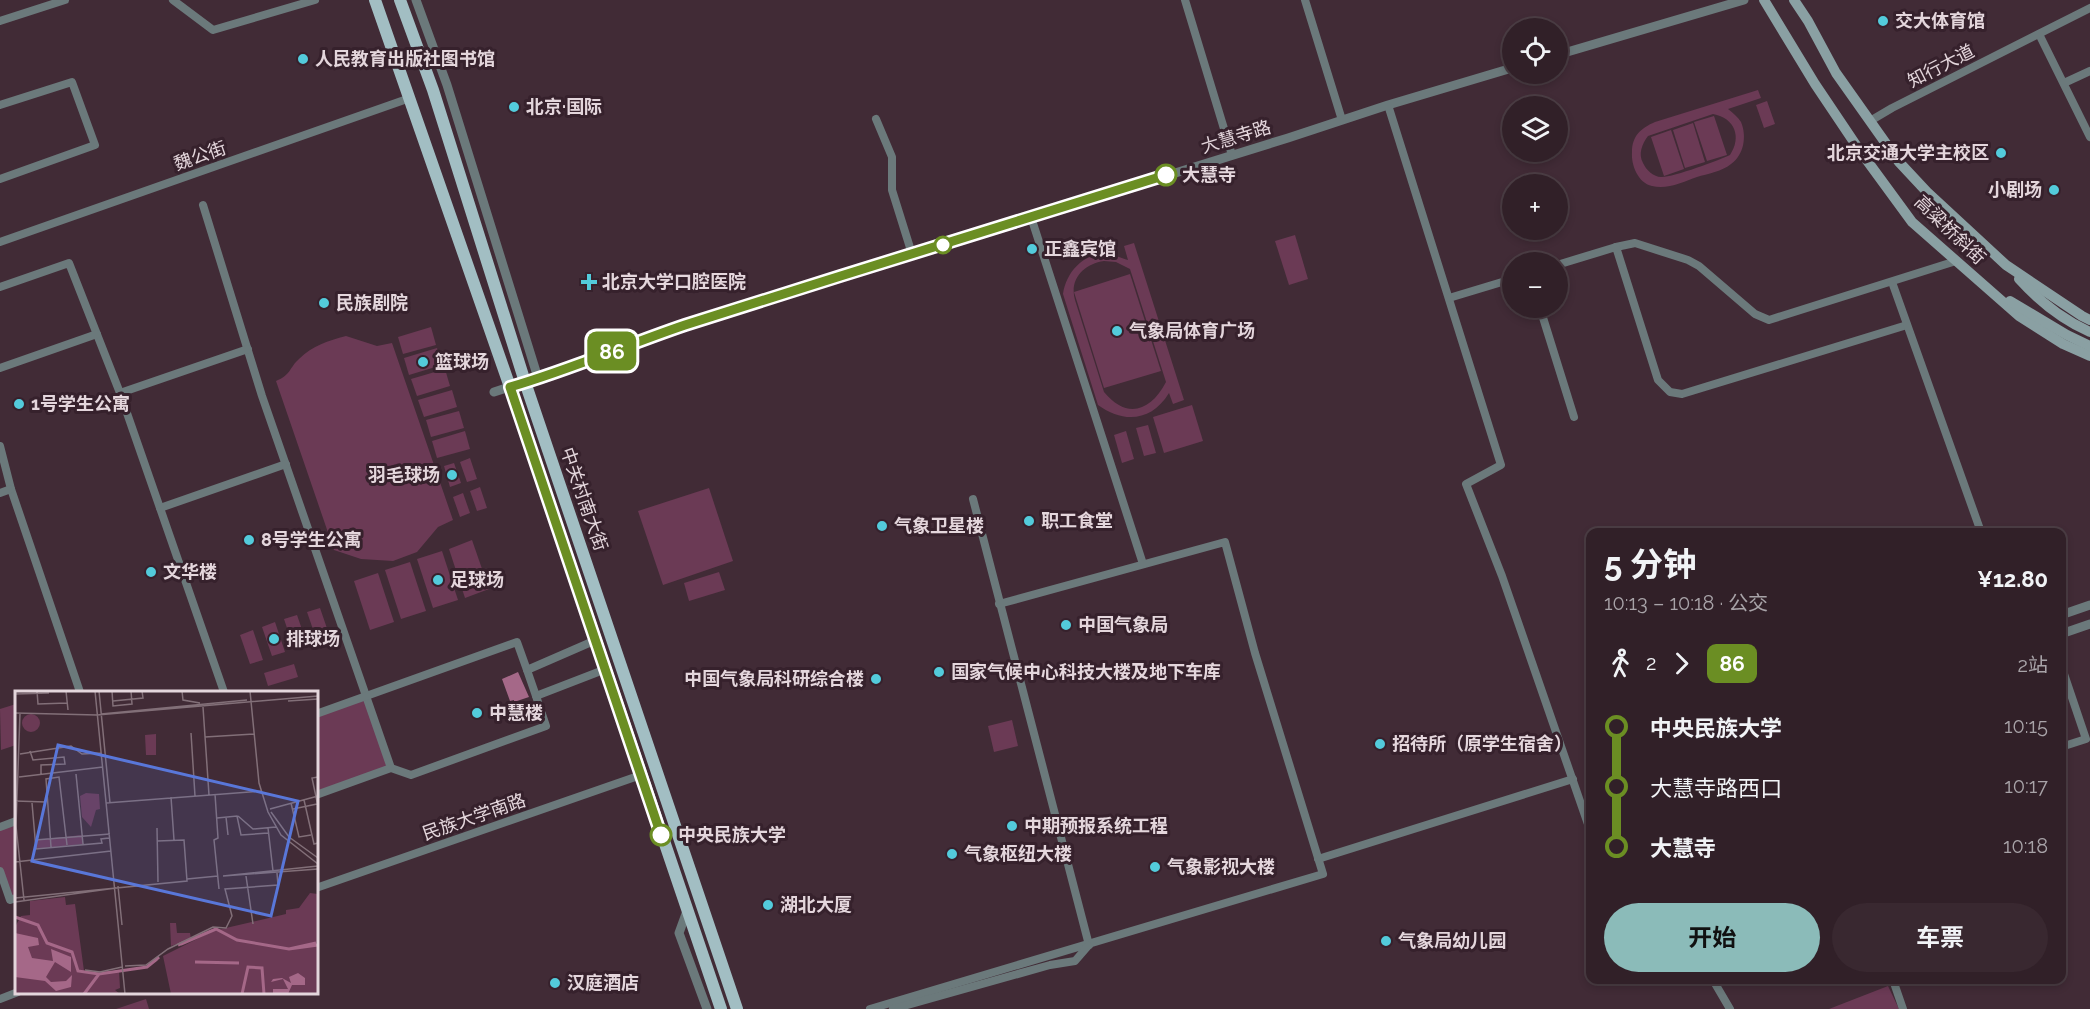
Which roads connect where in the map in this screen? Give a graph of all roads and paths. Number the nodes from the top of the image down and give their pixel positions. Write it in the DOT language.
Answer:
graph roads {
  1 [pos="64,0"];
  2 [pos="173,0"];
  3 [pos="315,0"];
  4 [pos="375,0"];
  5 [pos="400,0"];
  6 [pos="416,0"];
  7 [pos="1185,0"];
  8 [pos="1305,0"];
  9 [pos="1744,0"];
  10 [pos="1764,0"];
  11 [pos="1794,0"];
  12 [pos="2090,8"];
  13 [pos="0,21"];
  14 [pos="2039,34"];
  15 [pos="1568,52"];
  16 [pos="2090,70"];
  17 [pos="1502,71"];
  18 [pos="2064,83"];
  19 [pos="410,98"];
  20 [pos="0,105"];
  21 [pos="1388,105"];
  22 [pos="876,119"];
  23 [pos="1342,120"];
  24 [pos="1870,121"];
  25 [pos="2090,136"];
  26 [pos="1232,155"];
  27 [pos="0,179"];
  28 [pos="203,205"];
  29 [pos="1031,217"];
  30 [pos="0,242"];
  31 [pos="1616,247"];
  32 [pos="912,254"];
  33 [pos="1956,261"];
  34 [pos="1568,262"];
  35 [pos="2006,265"];
  36 [pos="1502,282"];
  37 [pos="1892,282"];
  38 [pos="0,287"];
  39 [pos="1989,289"];
  40 [pos="1449,298"];
  41 [pos="1543,318"];
  42 [pos="2090,320"];
  43 [pos="1907,325"];
  44 [pos="2090,332"];
  45 [pos="96,334"];
  46 [pos="2090,346"];
  47 [pos="248,349"];
  48 [pos="2090,356"];
  49 [pos="0,368"];
  50 [pos="538,378"];
  51 [pos="525,382"];
  52 [pos="510,387"];
  53 [pos="494,392"];
  54 [pos="120,393"];
  55 [pos="1574,417"];
  56 [pos="0,446"];
  57 [pos="286,464"];
  58 [pos="11,489"];
  59 [pos="0,493"];
  60 [pos="973,499"];
  61 [pos="160,508"];
  62 [pos="1980,528"];
  63 [pos="1143,564"];
  64 [pos="999,604"];
  65 [pos="2090,605"];
  66 [pos="2066,613"];
  67 [pos="2090,624"];
  68 [pos="2066,632"];
  69 [pos="596,640"];
  70 [pos="606,669"];
  71 [pos="527,670"];
  72 [pos="2066,680"];
  73 [pos="79,691"];
  74 [pos="223,691"];
  75 [pos="366,696"];
  76 [pos="536,696"];
  77 [pos="318,713"];
  78 [pos="2066,745"];
  79 [pos="391,768"];
  80 [pos="641,775"];
  81 [pos="1573,779"];
  82 [pos="318,794"];
  83 [pos="1586,818"];
  84 [pos="15,821"];
  85 [pos="0,827"];
  86 [pos="1318,859"];
  87 [pos="0,871"];
  88 [pos="318,887"];
  89 [pos="15,898"];
  90 [pos="687,910"];
  91 [pos="1089,945"];
  92 [pos="1715,984"];
  93 [pos="1895,984"];
  94 [pos="15,994"];
  95 [pos="0,999"];
  96 [pos="706,1009"];
  97 [pos="721,1009"];
  98 [pos="737,1009"];
  99 [pos="870,1009"];
  100 [pos="893,1009"];
  101 [pos="1730,1009"];
  102 [pos="1904,1009"];
  1 -- 13 [label="street"];
  2 -- 3 [label="street"];
  4 -- 19 [label="main road, 中关村南大街"];
  5 -- 51 [label="main road, 中关村南大街"];
  6 -- 50 [label="street"];
  7 -- 26 [label="street"];
  8 -- 23 [label="street"];
  9 -- 15 [label="street"];
  10 -- 33 [label="main road, 高粱桥斜街"];
  11 -- 24 [label="main road, 高粱桥斜街"];
  12 -- 14 [label="street, 知行大道"];
  14 -- 18 [label="street"];
  14 -- 24 [label="street, 知行大道"];
  16 -- 18 [label="street"];
  17 -- 21 [label="street, 大慧寺路"];
  18 -- 25 [label="street"];
  19 -- 30 [label="street, 魏公街"];
  19 -- 52 [label="main road, 中关村南大街"];
  20 -- 27 [label="street"];
  21 -- 23 [label="street, 大慧寺路"];
  21 -- 40 [label="street"];
  22 -- 32 [label="street"];
  23 -- 26 [label="street, 大慧寺路"];
  24 -- 35 [label="main road, 高粱桥斜街"];
  26 -- 29 [label="street, 大慧寺路"];
  28 -- 47 [label="street"];
  29 -- 32 [label="street, 大慧寺路"];
  29 -- 63 [label="street"];
  31 -- 34 [label="street"];
  31 -- 37 [label="street"];
  31 -- 43 [label="street"];
  32 -- 50 [label="street, 大慧寺路"];
  33 -- 37 [label="street"];
  33 -- 39 [label="main road, 高粱桥斜街"];
  35 -- 42 [label="main road, 高粱桥斜街"];
  35 -- 44 [label="main road"];
  36 -- 40 [label="street"];
  37 -- 43 [label="street"];
  38 -- 45 [label="street"];
  39 -- 46 [label="main road"];
  39 -- 48 [label="main road, 高粱桥斜街"];
  40 -- 81 [label="street"];
  41 -- 55 [label="street"];
  43 -- 62 [label="street"];
  45 -- 49 [label="street"];
  45 -- 54 [label="street"];
  47 -- 54 [label="street"];
  47 -- 57 [label="street"];
  50 -- 51 [label="street, 大慧寺路"];
  51 -- 52 [label="street, 大慧寺路"];
  51 -- 98 [label="main road, 中关村南大街"];
  52 -- 53 [label="street, 大慧寺路"];
  52 -- 69 [label="main road, 中关村南大街"];
  54 -- 61 [label="street"];
  56 -- 58 [label="street"];
  57 -- 61 [label="street"];
  57 -- 75 [label="street"];
  58 -- 59 [label="street"];
  58 -- 73 [label="street"];
  60 -- 64 [label="street"];
  61 -- 74 [label="street"];
  63 -- 64 [label="street"];
  63 -- 86 [label="street"];
  64 -- 91 [label="street"];
  65 -- 66 [label="street"];
  67 -- 68 [label="street"];
  69 -- 70 [label="main road, 中关村南大街"];
  69 -- 71 [label="street"];
  70 -- 76 [label="street"];
  70 -- 80 [label="main road, 中关村南大街"];
  71 -- 75 [label="street"];
  71 -- 76 [label="street"];
  72 -- 78 [label="street"];
  75 -- 77 [label="street"];
  75 -- 79 [label="street"];
  76 -- 79 [label="street"];
  79 -- 82 [label="street"];
  80 -- 88 [label="street, 民族大学南路"];
  80 -- 90 [label="main road, 中关村南大街"];
  81 -- 83 [label="street"];
  81 -- 86 [label="street"];
  84 -- 85 [label="street"];
  86 -- 91 [label="street"];
  87 -- 89 [label="street"];
  90 -- 96 [label="street"];
  90 -- 97 [label="main road, 中关村南大街"];
  91 -- 99 [label="street"];
  91 -- 100 [label="street"];
  92 -- 101 [label="street"];
  93 -- 102 [label="street"];
  94 -- 95 [label="street"];
}
